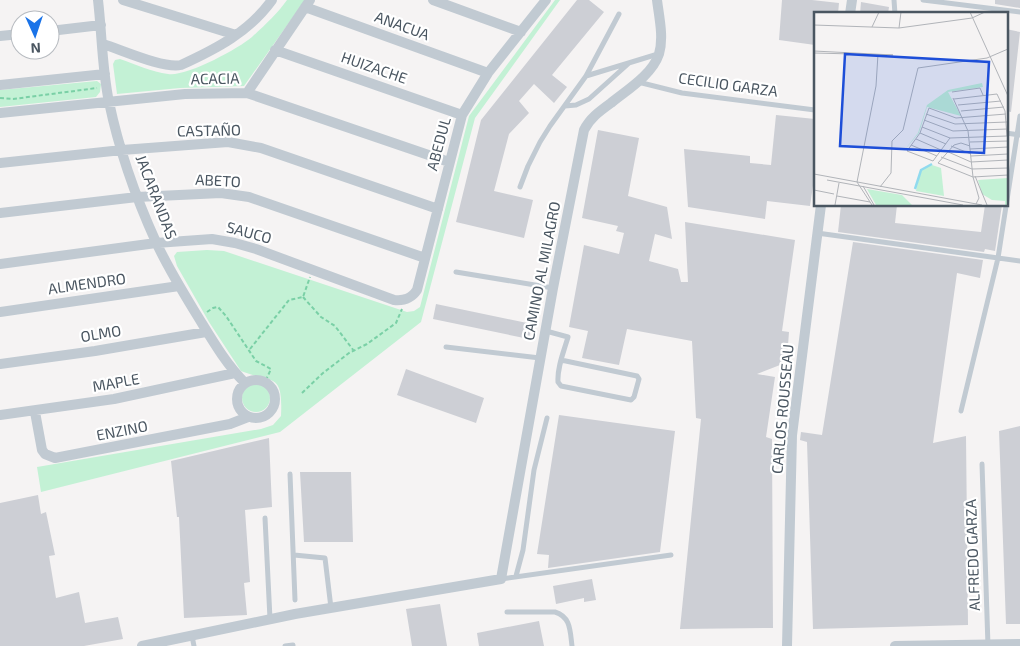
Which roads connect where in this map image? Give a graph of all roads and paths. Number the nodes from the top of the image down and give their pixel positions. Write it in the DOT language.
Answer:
graph roads {
  1 [pos="98,0"];
  2 [pos="123,0"];
  3 [pos="272,0"];
  4 [pos="432,0"];
  5 [pos="657,0"];
  6 [pos="923,0"];
  7 [pos="546,1"];
  8 [pos="307,3"];
  9 [pos="1020,12"];
  10 [pos="619,14"];
  11 [pos="101,25"];
  12 [pos="60,30"];
  13 [pos="521,32"];
  14 [pos="236,35"];
  15 [pos="103,44"];
  16 [pos="275,50"];
  17 [pos="659,54"];
  18 [pos="631,62"];
  19 [pos="488,73"];
  20 [pos="105,74"];
  21 [pos="586,76"];
  22 [pos="637,82"];
  23 [pos="0,85"];
  24 [pos="107,86"];
  25 [pos="247,93"];
  26 [pos="0,98"];
  27 [pos="109,102"];
  28 [pos="565,106"];
  29 [pos="814,110"];
  30 [pos="0,112"];
  31 [pos="462,115"];
  32 [pos="1020,116"];
  33 [pos="1019,135"];
  34 [pos="122,150"];
  35 [pos="450,162"];
  36 [pos="0,163"];
  37 [pos="520,187"];
  38 [pos="137,196"];
  39 [pos="1008,199"];
  40 [pos="821,206"];
  41 [pos="1007,206"];
  42 [pos="438,209"];
  43 [pos="0,213"];
  44 [pos="817,233"];
  45 [pos="156,244"];
  46 [pos="425,258"];
  47 [pos="998,258"];
  48 [pos="1020,261"];
  49 [pos="0,264"];
  50 [pos="312,270"];
  51 [pos="456,272"];
  52 [pos="179,286"];
  53 [pos="553,288"];
  54 [pos="303,297"];
  55 [pos="406,300"];
  56 [pos="0,312"];
  57 [pos="199,318"];
  58 [pos="546,331"];
  59 [pos="206,332"];
  60 [pos="446,346"];
  61 [pos="250,349"];
  62 [pos="354,351"];
  63 [pos="541,358"];
  64 [pos="562,360"];
  65 [pos="0,364"];
  66 [pos="235,373"];
  67 [pos="265,382"];
  68 [pos="245,383"];
  69 [pos="302,393"];
  70 [pos="961,411"];
  71 [pos="35,412"];
  72 [pos="0,416"];
  73 [pos="248,417"];
  74 [pos="547,418"];
  75 [pos="982,464"];
  76 [pos="290,474"];
  77 [pos="265,518"];
  78 [pos="294,555"];
  79 [pos="671,555"];
  80 [pos="516,576"];
  81 [pos="501,578"];
  82 [pos="295,600"];
  83 [pos="331,608"];
  84 [pos="507,612"];
  85 [pos="270,619"];
  86 [pos="192,635"];
  87 [pos="293,644"];
  88 [pos="1020,644"];
  89 [pos="988,645"];
  90 [pos="142,646"];
  91 [pos="194,646"];
  92 [pos="285,646"];
  93 [pos="572,646"];
  94 [pos="787,646"];
  95 [pos="895,646"];
  1 -- 11 [label="street, JACARANDAS"];
  2 -- 14 [label="street"];
  3 -- 14 [label="street"];
  4 -- 13 [label="street"];
  5 -- 17 [label="street"];
  6 -- 9 [label="lane"];
  7 -- 13 [label="street, ABEDUL"];
  8 -- 16 [label="street"];
  8 -- 19 [label="street, ANACUA"];
  10 -- 21 [label="lane"];
  11 -- 12 [label="street"];
  11 -- 15 [label="street, JACARANDAS"];
  13 -- 19 [label="street, ABEDUL"];
  14 -- 15 [label="street"];
  15 -- 20 [label="street, JACARANDAS"];
  16 -- 25 [label="street"];
  16 -- 31 [label="street, HUIZACHE"];
  17 -- 18 [label="lane"];
  17 -- 22 [label="street, CAMINO AL MILAGRO"];
  18 -- 21 [label="lane"];
  18 -- 28 [label="lane"];
  19 -- 31 [label="street, ABEDUL"];
  20 -- 23 [label="street"];
  20 -- 24 [label="street, JACARANDAS"];
  21 -- 28 [label="lane"];
  22 -- 29 [label="lane, CECILIO GARZA"];
  22 -- 53 [label="street, CAMINO AL MILAGRO"];
  24 -- 26 [label="path"];
  24 -- 27 [label="street, JACARANDAS"];
  25 -- 27 [label="street, ACACIA"];
  25 -- 35 [label="street, ACACIA"];
  27 -- 30 [label="street, ACACIA"];
  27 -- 34 [label="street, JACARANDAS"];
  28 -- 37 [label="lane"];
  31 -- 35 [label="street, ABEDUL"];
  32 -- 33 [label="lane"];
  33 -- 39 [label="lane"];
  34 -- 36 [label="street, CASTAÑO"];
  34 -- 38 [label="street, JACARANDAS"];
  34 -- 42 [label="street, CASTAÑO"];
  35 -- 42 [label="street, ABEDUL"];
  38 -- 43 [label="street, ABETO"];
  38 -- 45 [label="street, JACARANDAS"];
  38 -- 46 [label="street, ABETO"];
  40 -- 44 [label="street, CARLOS ROUSSEAU"];
  41 -- 47 [label="lane"];
  42 -- 46 [label="street, ABEDUL"];
  44 -- 47 [label="lane"];
  44 -- 94 [label="street, CARLOS ROUSSEAU"];
  45 -- 49 [label="street, SAUCO"];
  45 -- 50 [label="street, SAUCO"];
  45 -- 52 [label="street, JACARANDAS"];
  46 -- 55 [label="street, ABEDUL"];
  47 -- 48 [label="lane"];
  47 -- 70 [label="lane"];
  50 -- 54 [label="path"];
  50 -- 55 [label="street, SAUCO"];
  51 -- 53 [label="lane"];
  52 -- 56 [label="street, ALMENDRO"];
  52 -- 57 [label="street, JACARANDAS"];
  53 -- 58 [label="street, CAMINO AL MILAGRO"];
  54 -- 61 [label="path"];
  54 -- 62 [label="path"];
  55 -- 62 [label="path"];
  57 -- 59 [label="street, JACARANDAS"];
  57 -- 61 [label="path"];
  58 -- 63 [label="street, CAMINO AL MILAGRO"];
  58 -- 64 [label="lane"];
  59 -- 65 [label="street, OLMO"];
  59 -- 66 [label="street, JACARANDAS"];
  60 -- 63 [label="lane"];
  61 -- 67 [label="path"];
  62 -- 69 [label="path"];
  63 -- 81 [label="street, CAMINO AL MILAGRO"];
  64 -- 64 [label="lane"];
  66 -- 68 [label="street, JACARANDAS"];
  66 -- 71 [label="street, MAPLE"];
  67 -- 68 [label="street"];
  67 -- 73 [label="street"];
  68 -- 73 [label="street"];
  71 -- 72 [label="street, MAPLE"];
  71 -- 73 [label="street, ENZINO"];
  74 -- 80 [label="lane"];
  75 -- 89 [label="lane, ALFREDO GARZA"];
  76 -- 78 [label="lane"];
  77 -- 85 [label="lane"];
  78 -- 82 [label="lane"];
  78 -- 83 [label="lane"];
  79 -- 80 [label="lane"];
  80 -- 81 [label="lane"];
  81 -- 83 [label="street"];
  83 -- 85 [label="street"];
  84 -- 93 [label="lane"];
  85 -- 86 [label="street"];
  86 -- 90 [label="street"];
  86 -- 91 [label="lane"];
  87 -- 92 [label="lane"];
  88 -- 89 [label="street"];
  89 -- 95 [label="street"];
}
